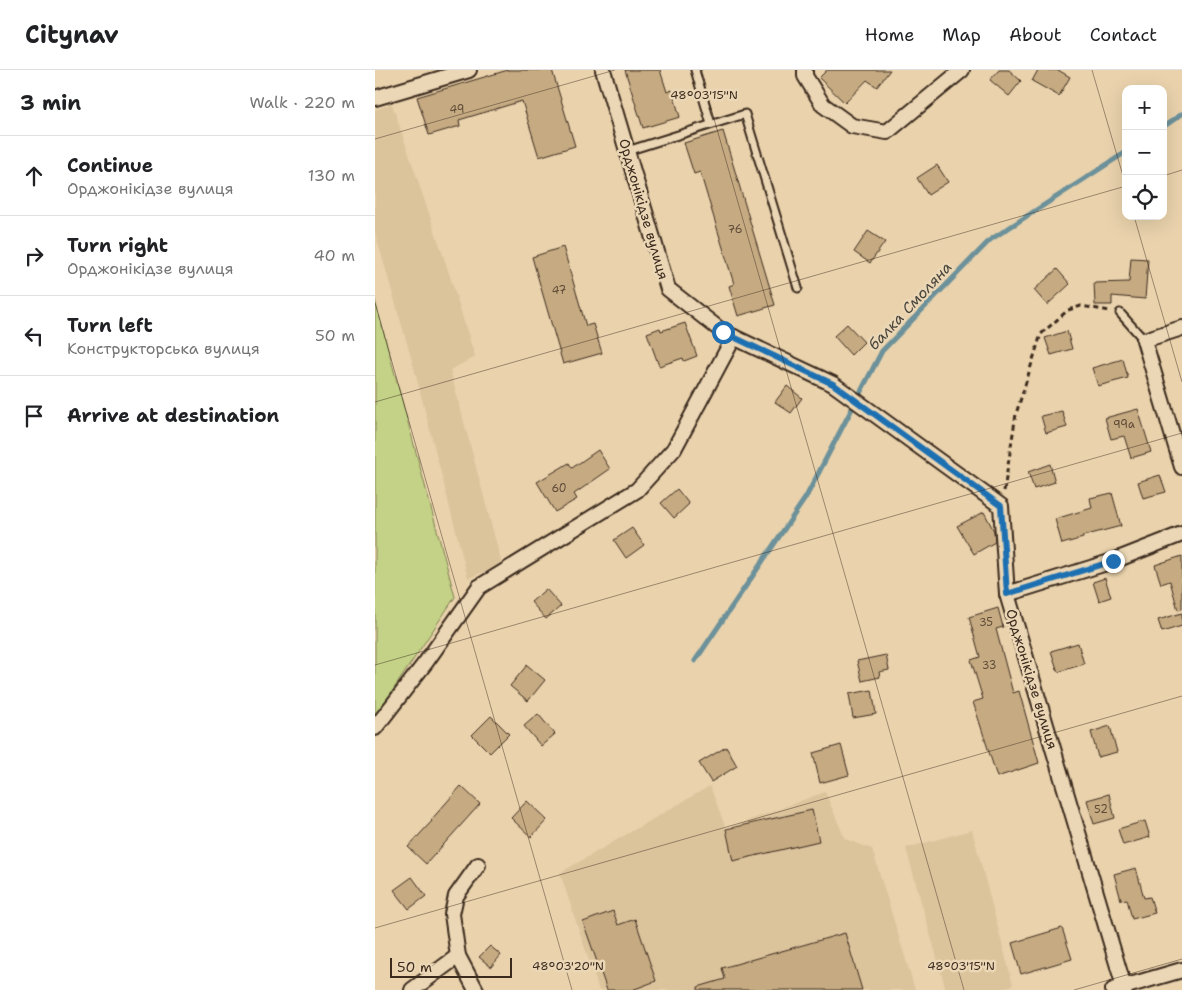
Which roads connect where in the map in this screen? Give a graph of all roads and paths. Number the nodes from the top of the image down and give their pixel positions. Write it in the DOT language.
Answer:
graph roads {
  1 [pos="469,70"];
  2 [pos="603,70"];
  3 [pos="696,70"];
  4 [pos="805,70"];
  5 [pos="962,70"];
  6 [pos="375,98"];
  7 [pos="711,124"];
  8 [pos="627,151"];
  9 [pos="798,288"];
  10 [pos="1120,313"];
  11 [pos="1182,328"];
  12 [pos="733,337"];
  13 [pos="1144,340"];
  14 [pos="1182,468"];
  15 [pos="1001,506"];
  16 [pos="1182,534"];
  17 [pos="1007,594"];
  18 [pos="375,728"];
  19 [pos="479,865"];
  20 [pos="458,956"];
  21 [pos="1182,970"];
  22 [pos="1121,989"];
  23 [pos="413,990"];
  24 [pos="476,990"];
  1 -- 6 [label="street"];
  2 -- 8 [label="street, Орджонікідзе вулиця"];
  3 -- 7 [label="lane"];
  4 -- 5 [label="street"];
  7 -- 8 [label="lane"];
  7 -- 9 [label="lane"];
  8 -- 12 [label="street, Орджонікідзе вулиця"];
  10 -- 13 [label="lane"];
  10 -- 15 [label="path"];
  11 -- 13 [label="street"];
  12 -- 15 [label="street, Орджонікідзе вулиця"];
  12 -- 18 [label="street"];
  13 -- 14 [label="street"];
  15 -- 17 [label="street, Орджонікідзе вулиця"];
  16 -- 17 [label="street"];
  17 -- 22 [label="street, Орджонікідзе вулиця"];
  19 -- 20 [label="street"];
  20 -- 23 [label="street"];
  20 -- 24 [label="street"];
  21 -- 22 [label="street"];
}
